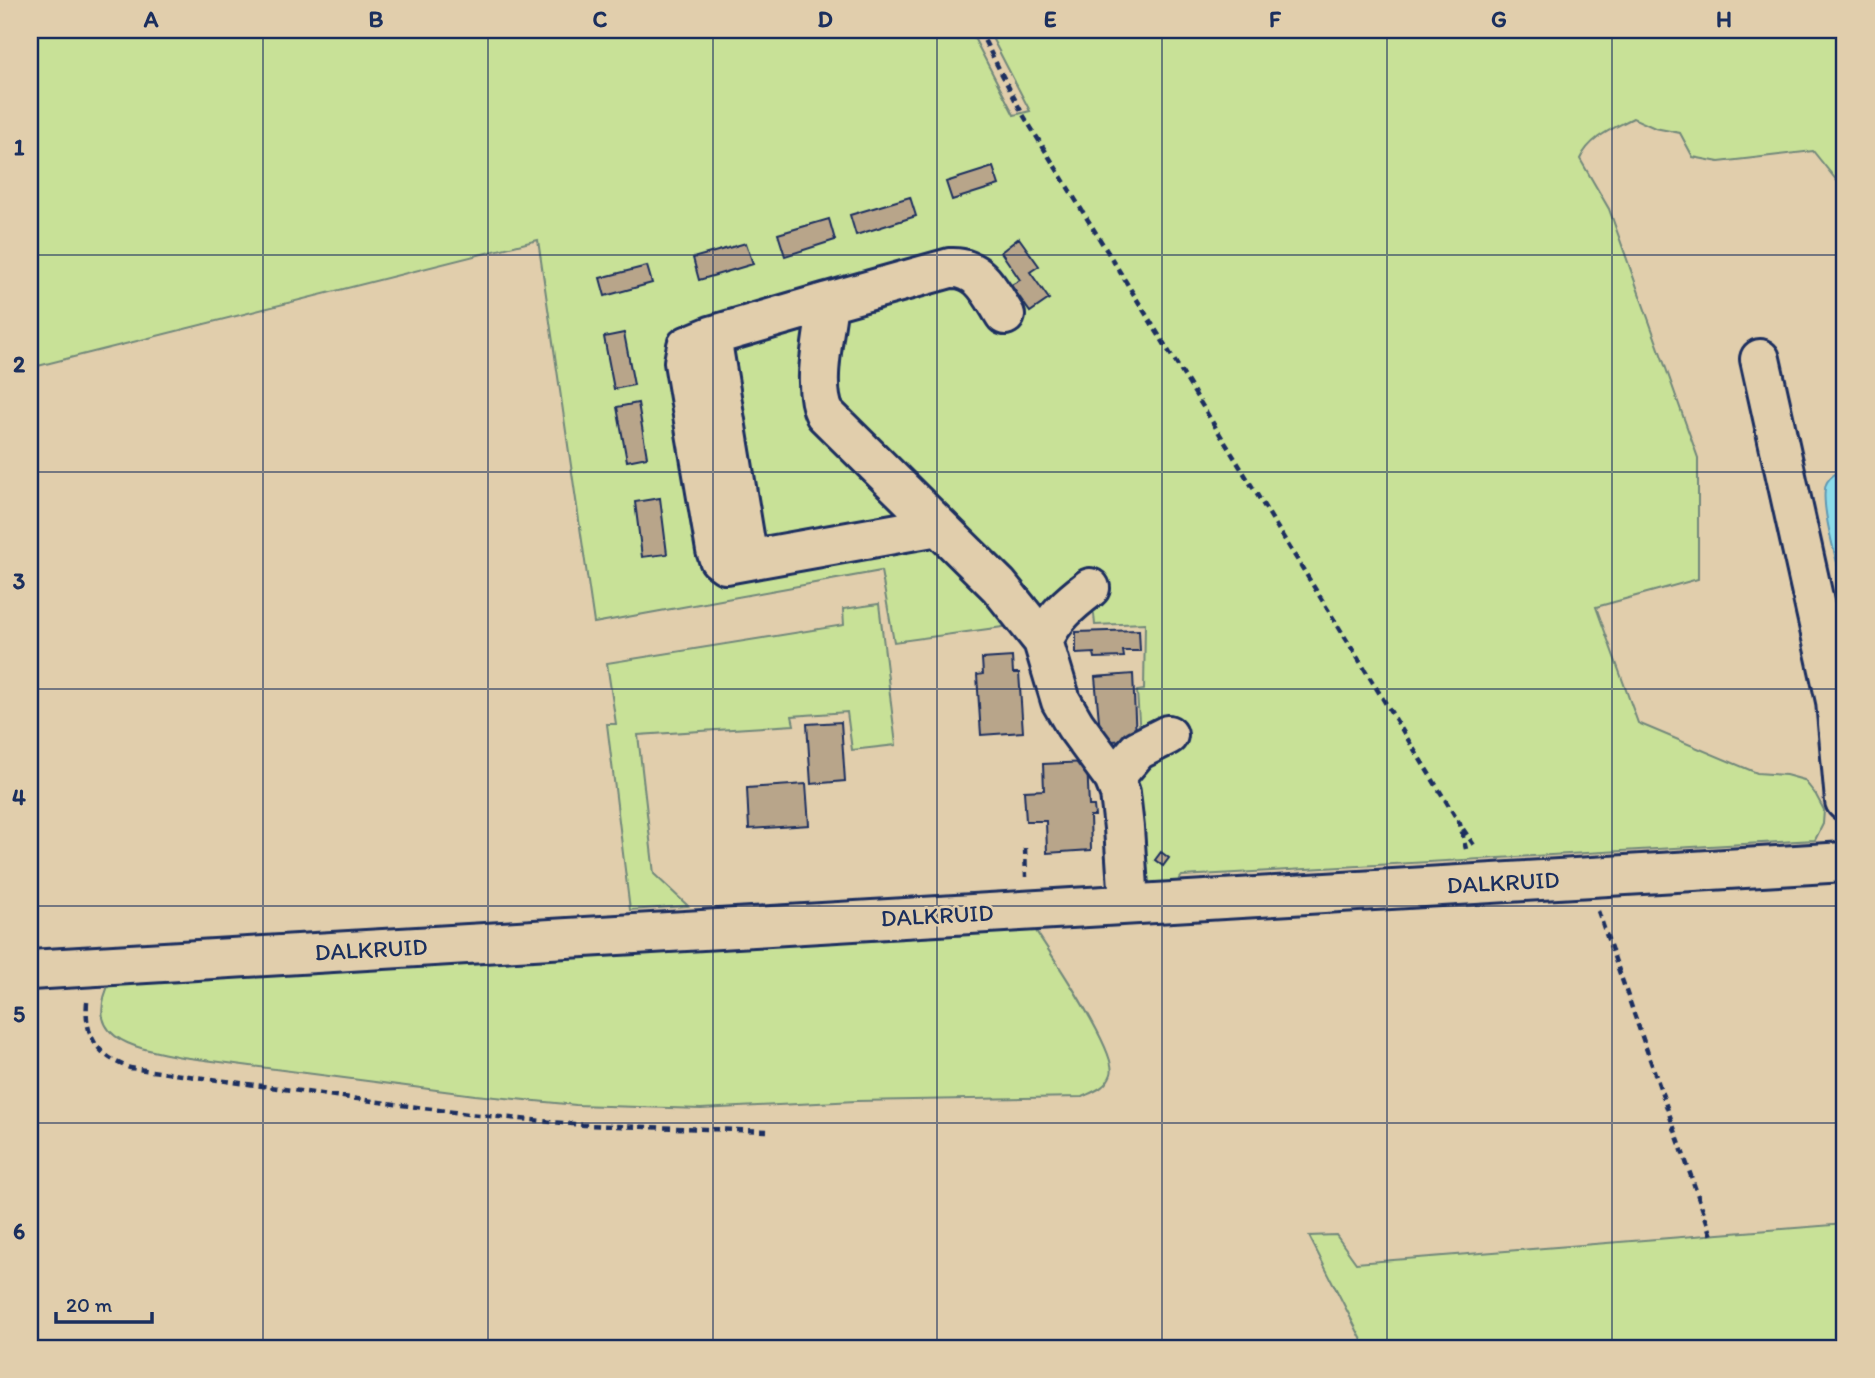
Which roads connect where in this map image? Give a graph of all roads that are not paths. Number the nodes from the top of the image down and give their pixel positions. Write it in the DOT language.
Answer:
graph roads {
  1 [pos="828,302"];
  2 [pos="1005,315"];
  3 [pos="1760,359"];
  4 [pos="938,526"];
  5 [pos="1090,588"];
  6 [pos="1043,641"];
  7 [pos="1840,701"];
  8 [pos="1168,735"];
  9 [pos="1114,778"];
  10 [pos="1845,801"];
  11 [pos="1845,862"];
  12 [pos="1129,903"];
  13 [pos="30,970"];
  1 -- 2 [label="street"];
  1 -- 4 [label="street"];
  1 -- 4 [label="street"];
  3 -- 7 [label="street"];
  4 -- 6 [label="street"];
  5 -- 6 [label="street"];
  6 -- 9 [label="street"];
  7 -- 10 [label="street"];
  8 -- 9 [label="street"];
  9 -- 12 [label="street"];
  11 -- 12 [label="street, DALKRUID"];
  12 -- 13 [label="street, DALKRUID"];
}
